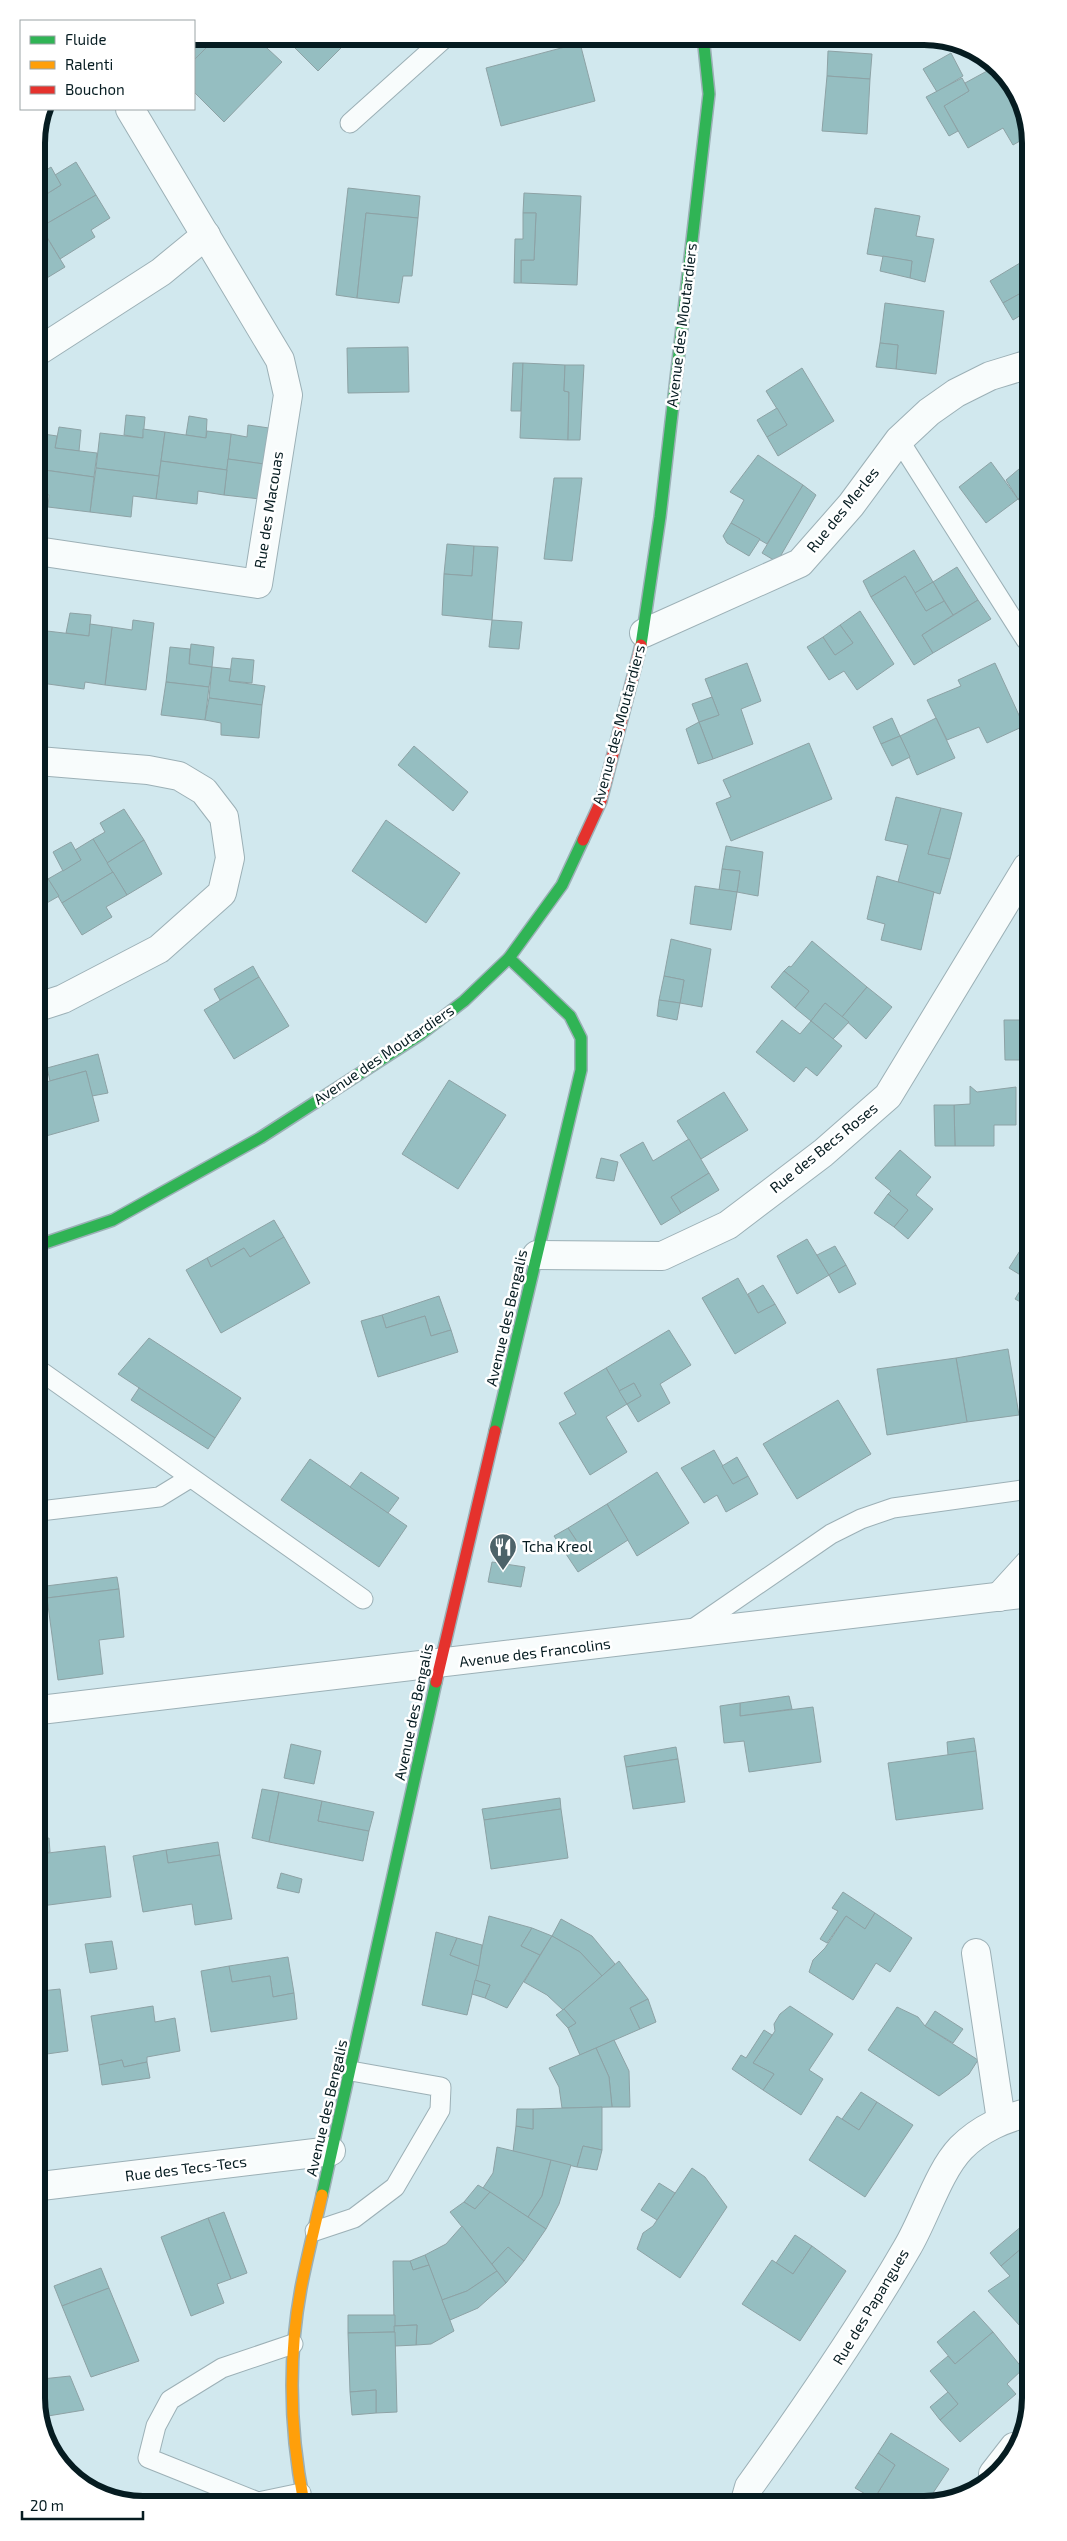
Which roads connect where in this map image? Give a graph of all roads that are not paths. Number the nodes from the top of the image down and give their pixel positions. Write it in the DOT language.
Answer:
graph roads {
  1 [pos="437,45"];
  2 [pos="704,45"];
  3 [pos="131,110"];
  4 [pos="350,123"];
  5 [pos="206,235"];
  6 [pos="45,347"];
  7 [pos="1022,365"];
  8 [pos="899,440"];
  9 [pos="45,552"];
  10 [pos="644,634"];
  11 [pos="1022,634"];
  12 [pos="45,762"];
  13 [pos="1022,875"];
  14 [pos="510,958"];
  15 [pos="45,1005"];
  16 [pos="45,1243"];
  17 [pos="537,1256"];
  18 [pos="45,1374"];
  19 [pos="190,1478"];
  20 [pos="1022,1490"];
  21 [pos="45,1510"];
  22 [pos="1022,1572"];
  23 [pos="1022,1594"];
  24 [pos="999,1597"];
  25 [pos="362,1599"];
  26 [pos="683,1636"];
  27 [pos="440,1664"];
  28 [pos="45,1709"];
  29 [pos="976,1953"];
  30 [pos="351,2071"];
  31 [pos="1022,2114"];
  32 [pos="1001,2120"];
  33 [pos="331,2151"];
  34 [pos="45,2186"];
  35 [pos="315,2231"];
  36 [pos="293,2344"];
  37 [pos="243,2496"];
  38 [pos="302,2496"];
  39 [pos="746,2496"];
  1 -- 4 [label="lane"];
  2 -- 10 [label="street, Avenue des Moutardiers"];
  3 -- 5 [label="street, Rue des Macouas"];
  5 -- 6 [label="street"];
  5 -- 9 [label="street, Rue des Macouas"];
  7 -- 8 [label="street, Rue des Merles"];
  8 -- 10 [label="street, Rue des Merles"];
  8 -- 11 [label="lane"];
  10 -- 14 [label="street, Avenue des Moutardiers"];
  12 -- 15 [label="street"];
  13 -- 17 [label="street, Rue des Becs Roses"];
  14 -- 16 [label="street, Avenue des Moutardiers"];
  14 -- 17 [label="street, Avenue des Bengalis"];
  17 -- 27 [label="street, Avenue des Bengalis"];
  18 -- 19 [label="lane"];
  19 -- 21 [label="lane"];
  19 -- 25 [label="lane"];
  20 -- 26 [label="lane"];
  22 -- 24 [label="street"];
  23 -- 24 [label="street, Avenue des Francolins"];
  24 -- 26 [label="street, Avenue des Francolins"];
  26 -- 27 [label="street, Avenue des Francolins"];
  27 -- 28 [label="street, Avenue des Francolins"];
  27 -- 30 [label="street, Avenue des Bengalis"];
  29 -- 32 [label="street"];
  30 -- 33 [label="street, Avenue des Bengalis"];
  30 -- 35 [label="lane"];
  31 -- 32 [label="street, Rue des Papangues"];
  32 -- 39 [label="street, Rue des Papangues"];
  33 -- 34 [label="street, Rue des Tecs-Tecs"];
  33 -- 35 [label="street, Avenue des Bengalis"];
  35 -- 36 [label="street, Avenue des Bengalis"];
  36 -- 37 [label="lane"];
  36 -- 38 [label="street, Avenue des Bengalis"];
}
